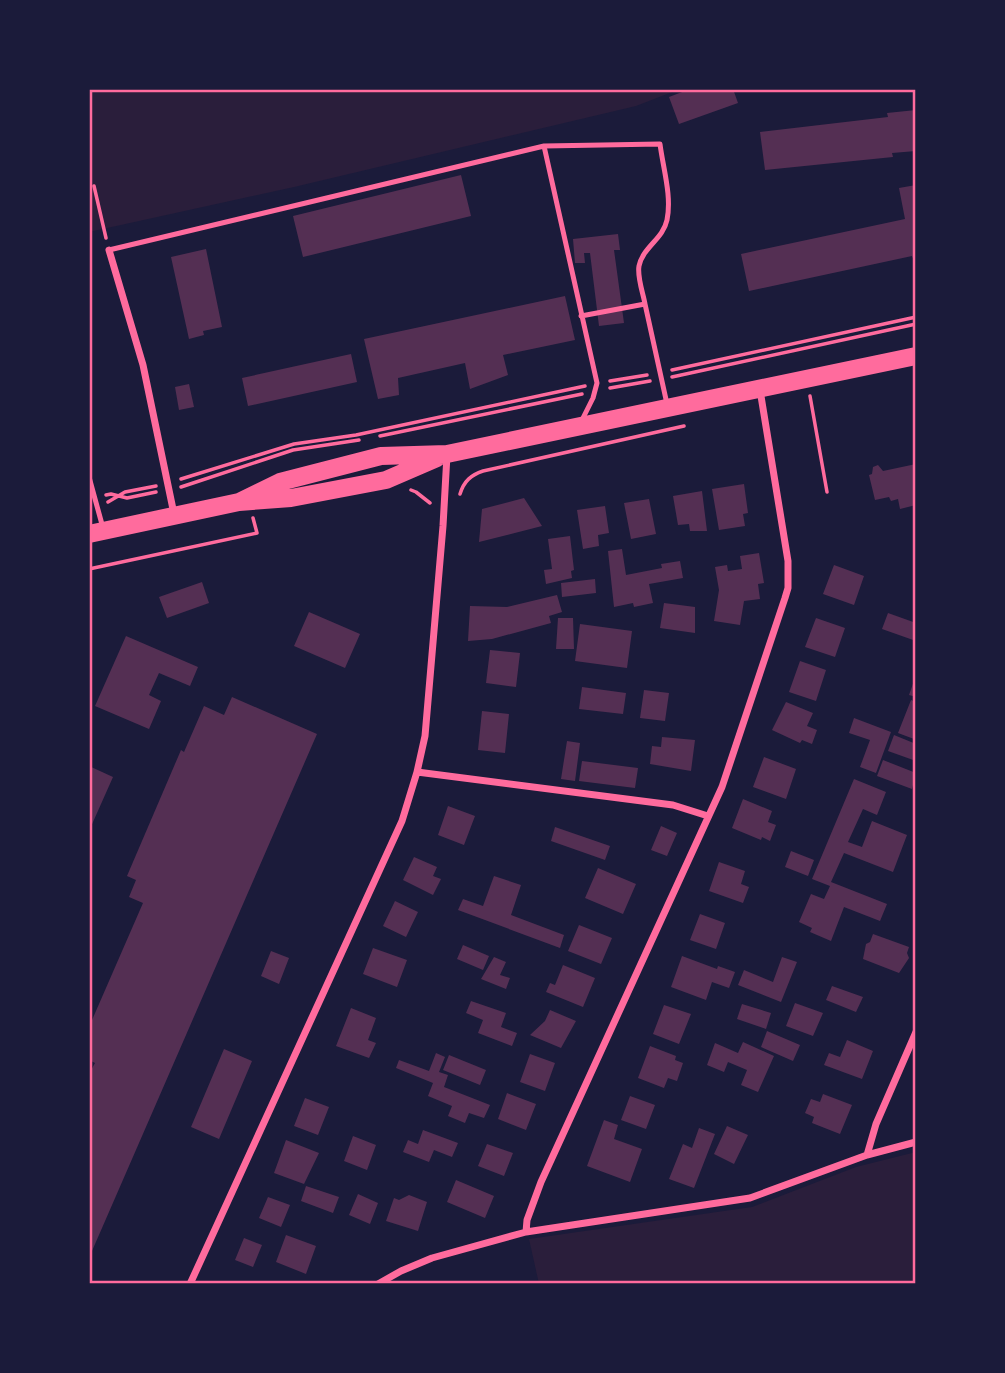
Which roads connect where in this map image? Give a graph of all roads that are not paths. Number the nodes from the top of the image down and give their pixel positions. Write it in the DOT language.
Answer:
graph roads {
  1 [pos="544,146"];
  2 [pos="109,250"];
  3 [pos="645,303"];
  4 [pos="581,316"];
  5 [pos="916,356"];
  6 [pos="760,390"];
  7 [pos="667,406"];
  8 [pos="579,426"];
  9 [pos="447,454"];
  10 [pos="89,477"];
  11 [pos="175,516"];
  12 [pos="97,532"];
  13 [pos="417,772"];
  14 [pos="708,816"];
  15 [pos="916,1032"];
  16 [pos="916,1142"];
  17 [pos="867,1156"];
  18 [pos="526,1232"];
  19 [pos="190,1284"];
  20 [pos="378,1284"];
  1 -- 2 [label="lane"];
  1 -- 3 [label="lane"];
  1 -- 4 [label="lane"];
  2 -- 11 [label="street"];
  3 -- 4 [label="lane"];
  3 -- 7 [label="lane"];
  4 -- 8 [label="lane"];
  5 -- 6 [label="main road"];
  6 -- 7 [label="main road"];
  6 -- 14 [label="street"];
  7 -- 8 [label="main road"];
  8 -- 9 [label="main road"];
  9 -- 11 [label="main road"];
  9 -- 13 [label="street"];
  10 -- 12 [label="lane"];
  11 -- 12 [label="main road"];
  13 -- 14 [label="street"];
  13 -- 19 [label="street"];
  14 -- 18 [label="street"];
  15 -- 17 [label="street"];
  16 -- 17 [label="street"];
  17 -- 18 [label="street"];
  18 -- 20 [label="street"];
}
